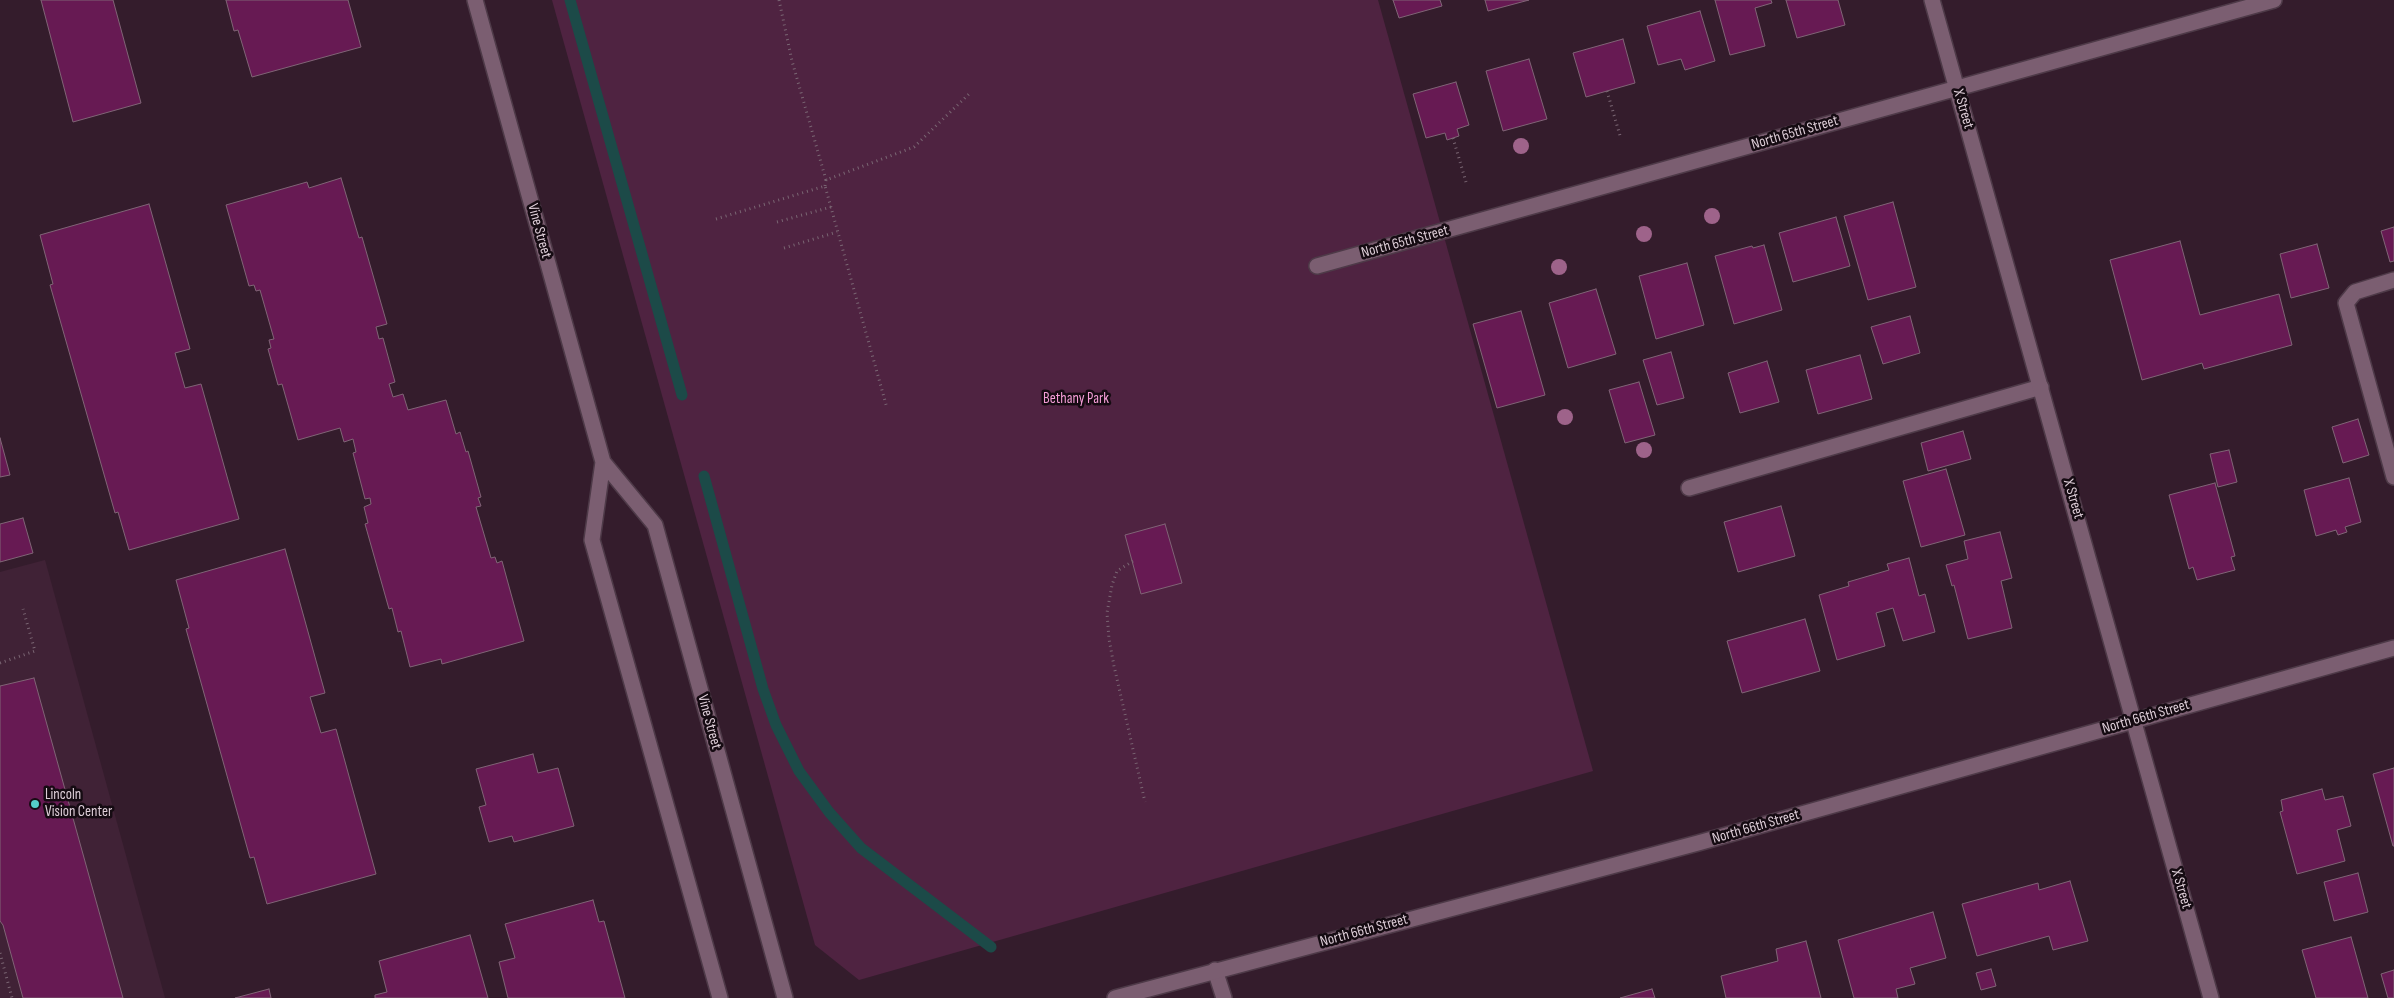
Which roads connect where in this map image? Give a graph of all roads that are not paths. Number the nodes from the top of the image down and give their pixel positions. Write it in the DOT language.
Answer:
graph roads {
  1 [pos="475,0"];
  2 [pos="1932,0"];
  3 [pos="2274,0"];
  4 [pos="1956,87"];
  5 [pos="1317,266"];
  6 [pos="2394,280"];
  7 [pos="2041,387"];
  8 [pos="603,462"];
  9 [pos="2394,477"];
  10 [pos="1689,488"];
  11 [pos="2394,648"];
  12 [pos="2134,720"];
  13 [pos="1215,970"];
  14 [pos="720,998"];
  15 [pos="784,998"];
  16 [pos="1115,998"];
  17 [pos="1224,998"];
  18 [pos="2211,998"];
  1 -- 8 [label="main road, Vine Street"];
  2 -- 4 [label="main road, X Street"];
  3 -- 4 [label="main road, North 65th Street"];
  4 -- 5 [label="main road, North 65th Street"];
  4 -- 7 [label="main road, X Street"];
  6 -- 9 [label="main road"];
  7 -- 10 [label="main road"];
  7 -- 12 [label="main road, X Street"];
  8 -- 14 [label="main road, Vine Street"];
  8 -- 15 [label="main road, Vine Street"];
  11 -- 12 [label="main road, North 66th Street"];
  12 -- 13 [label="main road, North 66th Street"];
  12 -- 18 [label="main road, X Street"];
  13 -- 16 [label="main road, North 66th Street"];
  13 -- 17 [label="main road"];
}
